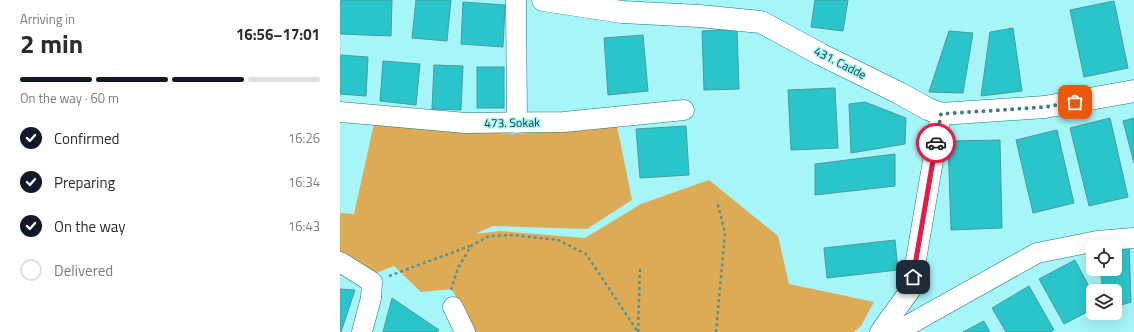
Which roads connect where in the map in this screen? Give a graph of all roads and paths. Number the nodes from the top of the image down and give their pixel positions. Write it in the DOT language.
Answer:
graph roads {
  1 [pos="516,0"];
  2 [pos="543,0"];
  3 [pos="1134,91"];
  4 [pos="684,110"];
  5 [pos="340,112"];
  6 [pos="941,114"];
  7 [pos="517,123"];
  8 [pos="717,201"];
  9 [pos="1133,238"];
  10 [pos="471,246"];
  11 [pos="340,262"];
  12 [pos="640,269"];
  13 [pos="372,282"];
  14 [pos="453,307"];
  15 [pos="362,332"];
  16 [pos="465,332"];
  17 [pos="638,332"];
  18 [pos="716,332"];
  19 [pos="880,332"];
  20 [pos="896,332"];
  1 -- 7 [label="street"];
  2 -- 6 [label="street, 431. Cadde"];
  3 -- 6 [label="street, 431. Cadde"];
  4 -- 7 [label="street, 473. Sokak"];
  5 -- 7 [label="street, 473. Sokak"];
  6 -- 19 [label="street"];
  8 -- 18 [label="path"];
  9 -- 20 [label="street"];
  10 -- 13 [label="path"];
  10 -- 14 [label="path"];
  10 -- 17 [label="path"];
  11 -- 13 [label="street"];
  12 -- 17 [label="path"];
  13 -- 15 [label="street"];
  14 -- 16 [label="street"];
}
